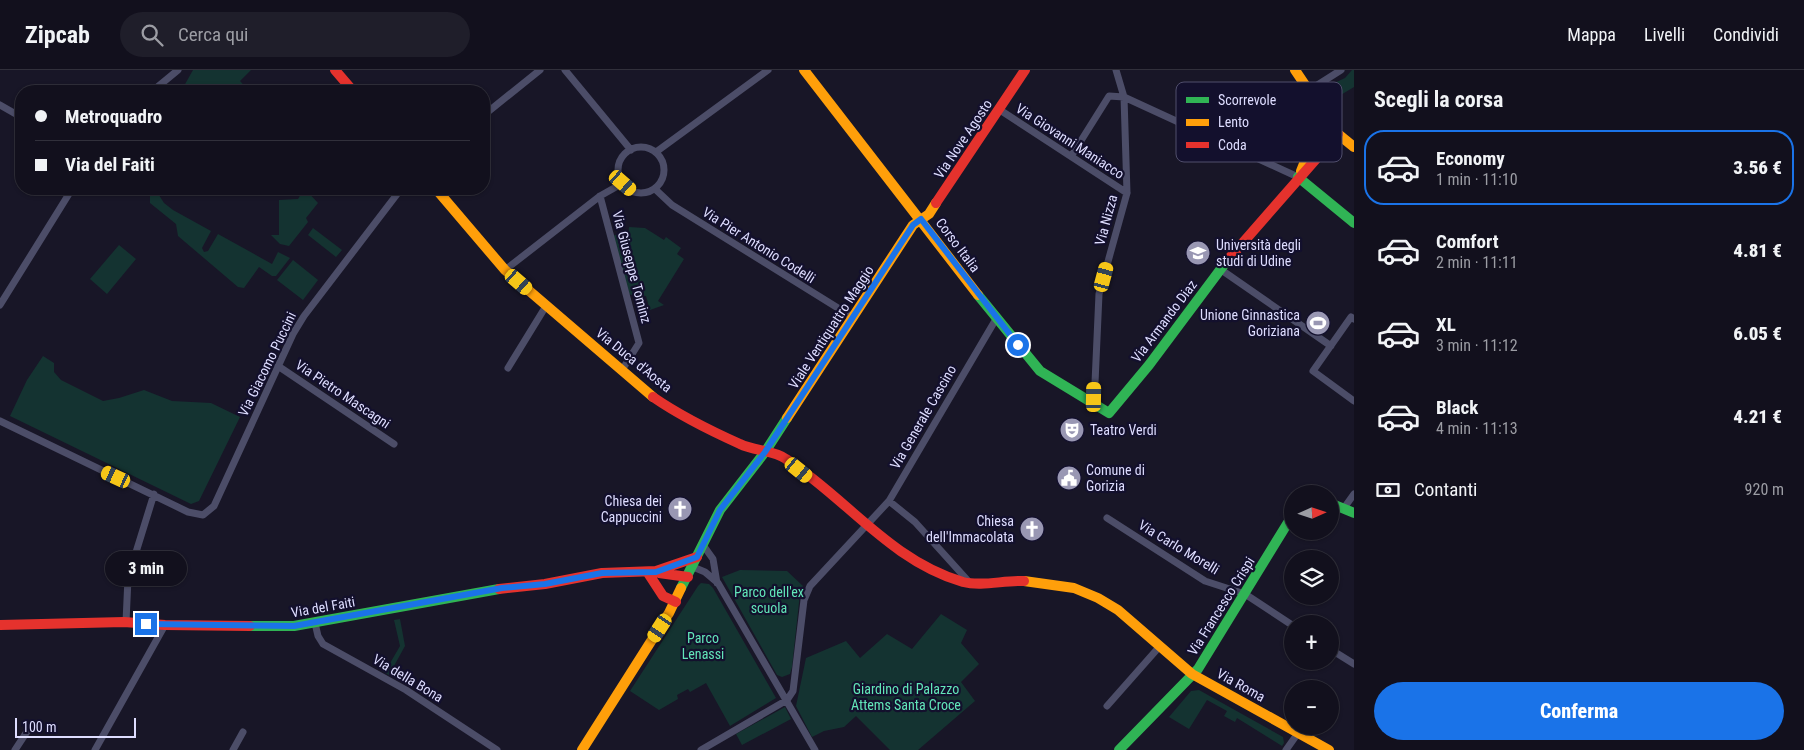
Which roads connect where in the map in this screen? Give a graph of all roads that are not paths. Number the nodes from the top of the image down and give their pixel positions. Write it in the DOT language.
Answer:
graph roads {
  1 [pos="178,70"];
  2 [pos="335,70"];
  3 [pos="540,70"];
  4 [pos="566,70"];
  5 [pos="768,70"];
  6 [pos="804,70"];
  7 [pos="1025,70"];
  8 [pos="1116,70"];
  9 [pos="1295,70"];
  10 [pos="1341,70"];
  11 [pos="1303,82"];
  12 [pos="1327,82"];
  13 [pos="161,85"];
  14 [pos="348,85"];
  15 [pos="1124,96"];
  16 [pos="0,105"];
  17 [pos="490,109"];
  18 [pos="1000,110"];
  19 [pos="15,114"];
  20 [pos="1176,120"];
  21 [pos="1342,137"];
  22 [pos="1354,146"];
  23 [pos="631,150"];
  24 [pos="656,152"];
  25 [pos="1072,155"];
  26 [pos="1268,162"];
  27 [pos="1304,162"];
  28 [pos="1311,162"];
  29 [pos="1298,176"];
  30 [pos="623,183"];
  31 [pos="655,188"];
  32 [pos="1127,193"];
  33 [pos="68,195"];
  34 [pos="396,195"];
  35 [pos="441,195"];
  36 [pos="600,196"];
  37 [pos="921,219"];
  38 [pos="1354,223"];
  39 [pos="1220,269"];
  40 [pos="505,270"];
  41 [pos="0,305"];
  42 [pos="546,306"];
  43 [pos="854,318"];
  44 [pos="996,319"];
  45 [pos="1354,319"];
  46 [pos="1331,346"];
  47 [pos="278,366"];
  48 [pos="508,368"];
  49 [pos="622,370"];
  50 [pos="1354,401"];
  51 [pos="1094,406"];
  52 [pos="1109,413"];
  53 [pos="0,421"];
  54 [pos="394,444"];
  55 [pos="765,452"];
  56 [pos="154,494"];
  57 [pos="1354,494"];
  58 [pos="889,501"];
  59 [pos="1339,506"];
  60 [pos="1344,508"];
  61 [pos="1354,513"];
  62 [pos="1107,518"];
  63 [pos="867,525"];
  64 [pos="1284,529"];
  65 [pos="703,545"];
  66 [pos="695,562"];
  67 [pos="652,572"];
  68 [pos="688,577"];
  69 [pos="718,583"];
  70 [pos="970,583"];
  71 [pos="1245,594"];
  72 [pos="676,602"];
  73 [pos="1284,620"];
  74 [pos="126,622"];
  75 [pos="315,622"];
  76 [pos="0,625"];
  77 [pos="165,625"];
  78 [pos="1160,646"];
  79 [pos="1339,655"];
  80 [pos="1354,664"];
  81 [pos="1192,674"];
  82 [pos="786,700"];
  83 [pos="1107,706"];
  84 [pos="1284,725"];
  85 [pos="30,727"];
  86 [pos="243,732"];
  87 [pos="1297,735"];
  88 [pos="1302,735"];
  89 [pos="486,747"];
  90 [pos="1120,748"];
  91 [pos="15,750"];
  92 [pos="95,750"];
  93 [pos="233,750"];
  94 [pos="497,750"];
  95 [pos="582,750"];
  96 [pos="701,750"];
  97 [pos="815,750"];
  98 [pos="1286,750"];
  99 [pos="1330,750"];
  1 -- 13 [label="street"];
  2 -- 14 [label="main road"];
  3 -- 17 [label="street"];
  4 -- 23 [label="street"];
  5 -- 24 [label="street"];
  6 -- 37 [label="main road, Corso Italia"];
  7 -- 18 [label="main road, Via Nove Agosto"];
  8 -- 15 [label="street, Via Nizza"];
  9 -- 11 [label="main road"];
  10 -- 12 [label="street"];
  15 -- 20 [label="street"];
  15 -- 25 [label="street"];
  15 -- 32 [label="street, Via Nizza"];
  16 -- 19 [label="street"];
  18 -- 25 [label="street, Via Giovanni Maniacco"];
  18 -- 37 [label="main road, Via Nove Agosto"];
  21 -- 22 [label="main road"];
  23 -- 24 [label="street"];
  23 -- 30 [label="street"];
  24 -- 31 [label="street"];
  25 -- 32 [label="street, Via Giovanni Maniacco"];
  26 -- 29 [label="street"];
  27 -- 29 [label="main road"];
  28 -- 29 [label="main road"];
  29 -- 38 [label="main road"];
  29 -- 39 [label="main road, Via Armando Diaz"];
  30 -- 31 [label="street"];
  30 -- 36 [label="street"];
  31 -- 43 [label="street, Via Pier Antonio Codelli"];
  32 -- 51 [label="street, Via Nizza"];
  33 -- 41 [label="street"];
  34 -- 47 [label="street, Via Giacomo Puccini"];
  35 -- 40 [label="main road, Via Duca d'Aosta"];
  36 -- 40 [label="street"];
  36 -- 49 [label="street, Via Giuseppe Tominz"];
  37 -- 43 [label="main road, Viale Ventiquattro Maggio"];
  37 -- 44 [label="main road, Corso Italia"];
  39 -- 46 [label="street"];
  39 -- 52 [label="main road, Via Armando Diaz"];
  40 -- 42 [label="main road, Via Duca d'Aosta"];
  42 -- 48 [label="street"];
  42 -- 49 [label="main road, Via Duca d'Aosta"];
  43 -- 55 [label="main road, Viale Ventiquattro Maggio"];
  44 -- 51 [label="main road, Corso Italia"];
  44 -- 58 [label="street, Via Generale Cascino"];
  45 -- 46 [label="street"];
  46 -- 50 [label="street"];
  47 -- 54 [label="street, Via Pietro Mascagni"];
  47 -- 56 [label="street, Via Giacomo Puccini"];
  49 -- 55 [label="main road, Via Duca d'Aosta"];
  51 -- 52 [label="main road, Corso Italia"];
  53 -- 56 [label="street"];
  55 -- 63 [label="main road, Via Duca d'Aosta"];
  55 -- 65 [label="main road, Viale Ventiquattro Maggio"];
  56 -- 74 [label="street"];
  57 -- 60 [label="street"];
  58 -- 63 [label="street, Via Generale Cascino"];
  58 -- 70 [label="street"];
  59 -- 60 [label="main road"];
  60 -- 61 [label="main road"];
  62 -- 71 [label="street, Via Carlo Morelli"];
  63 -- 70 [label="main road, Via Duca d'Aosta"];
  63 -- 82 [label="street, Via Generale Cascino"];
  64 -- 71 [label="main road, Via Francesco Crispi"];
  65 -- 66 [label="main road, Viale Ventiquattro Maggio"];
  65 -- 69 [label="street"];
  66 -- 67 [label="main road"];
  66 -- 68 [label="main road, Viale Ventiquattro Maggio"];
  66 -- 69 [label="street"];
  67 -- 68 [label="main road"];
  67 -- 72 [label="main road"];
  67 -- 75 [label="main road, Via del Faiti"];
  68 -- 72 [label="main road, Viale Ventiquattro Maggio"];
  69 -- 82 [label="street"];
  70 -- 78 [label="main road, Via Roma"];
  71 -- 73 [label="street, Via Carlo Morelli"];
  71 -- 81 [label="main road, Via Francesco Crispi"];
  72 -- 95 [label="main road, Viale Ventiquattro Maggio"];
  74 -- 76 [label="main road, Via del Faiti"];
  74 -- 77 [label="main road, Via del Faiti"];
  75 -- 77 [label="main road, Via del Faiti"];
  75 -- 89 [label="street, Via della Bona"];
  77 -- 92 [label="street"];
  78 -- 81 [label="main road, Via Roma"];
  78 -- 83 [label="street"];
  79 -- 80 [label="street"];
  81 -- 84 [label="main road, Via Roma"];
  81 -- 90 [label="main road, Via Francesco Crispi"];
  82 -- 96 [label="street"];
  82 -- 97 [label="street"];
  85 -- 91 [label="street"];
  86 -- 93 [label="street"];
  87 -- 98 [label="street"];
  88 -- 99 [label="main road, Via Roma"];
  89 -- 94 [label="street, Via della Bona"];
}
